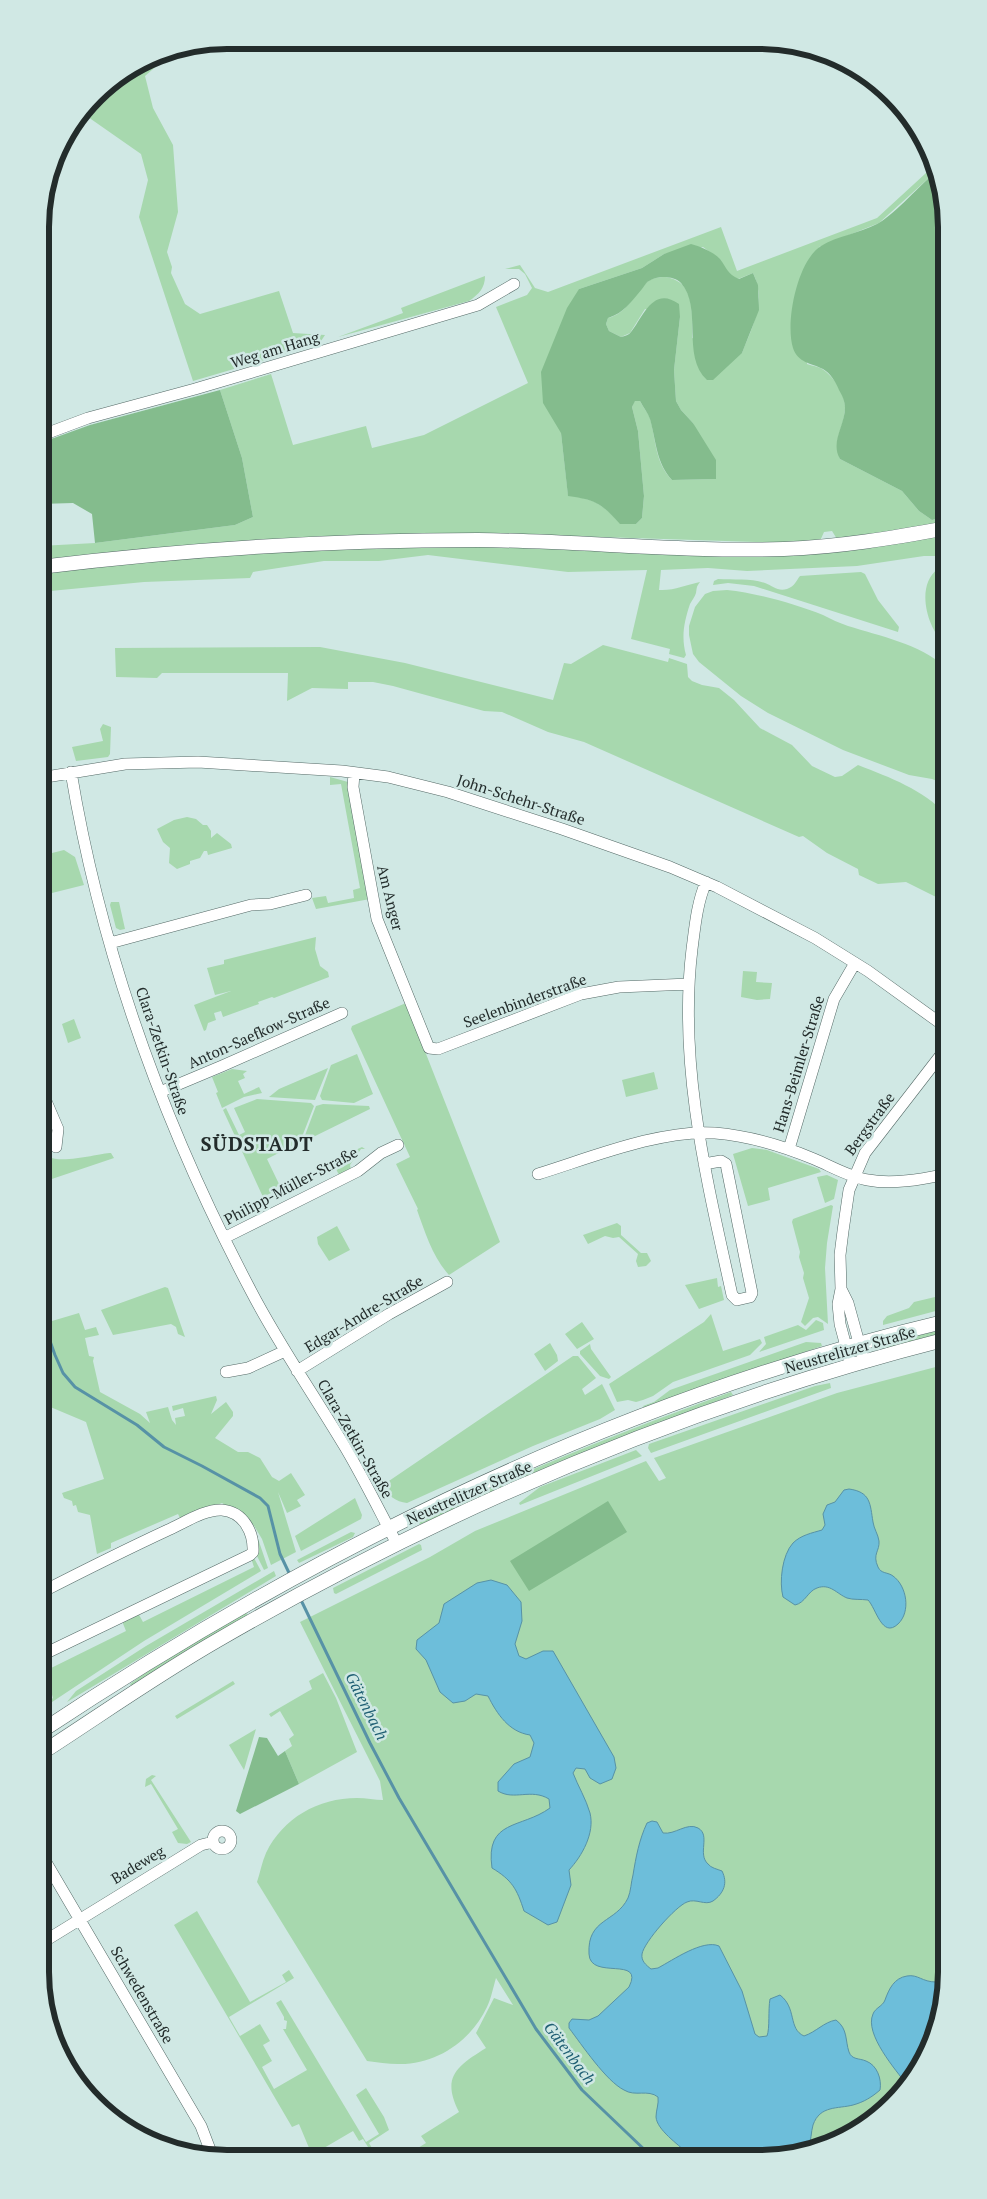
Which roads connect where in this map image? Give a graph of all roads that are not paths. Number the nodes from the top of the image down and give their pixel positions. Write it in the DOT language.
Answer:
graph roads {
  1 [pos="514,284"];
  2 [pos="49,433"];
  3 [pos="938,530"];
  4 [pos="49,566"];
  5 [pos="71,772"];
  6 [pos="354,772"];
  7 [pos="49,776"];
  8 [pos="706,882"];
  9 [pos="306,896"];
  10 [pos="110,942"];
  11 [pos="855,963"];
  12 [pos="689,984"];
  13 [pos="342,1012"];
  14 [pos="938,1022"];
  15 [pos="433,1049"];
  16 [pos="938,1059"];
  17 [pos="160,1092"];
  18 [pos="49,1108"];
  19 [pos="698,1133"];
  20 [pos="398,1145"];
  21 [pos="56,1147"];
  22 [pos="789,1149"];
  23 [pos="704,1164"];
  24 [pos="538,1174"];
  25 [pos="854,1176"];
  26 [pos="938,1176"];
  27 [pos="740,1234"];
  28 [pos="224,1238"];
  29 [pos="720,1238"];
  30 [pos="447,1282"];
  31 [pos="938,1323"];
  32 [pos="938,1341"];
  33 [pos="852,1346"];
  34 [pos="284,1351"];
  35 [pos="858,1363"];
  36 [pos="297,1371"];
  37 [pos="226,1372"];
  38 [pos="388,1528"];
  39 [pos="397,1544"];
  40 [pos="49,1588"];
  41 [pos="49,1652"];
  42 [pos="49,1726"];
  43 [pos="49,1748"];
  44 [pos="213,1842"];
  45 [pos="49,1867"];
  46 [pos="80,1919"];
  47 [pos="49,1938"];
  48 [pos="210,2150"];
  1 -- 2 [label="street, Weg am Hang"];
  3 -- 4 [label="main road"];
  5 -- 6 [label="street, John-Schehr-Straße"];
  5 -- 7 [label="street, John-Schehr-Straße"];
  5 -- 10 [label="street, Clara-Zetkin-Straße"];
  6 -- 8 [label="street, John-Schehr-Straße"];
  6 -- 15 [label="street, Am Anger"];
  8 -- 11 [label="street, John-Schehr-Straße"];
  8 -- 12 [label="street"];
  9 -- 10 [label="street"];
  10 -- 17 [label="street, Clara-Zetkin-Straße"];
  11 -- 14 [label="street, John-Schehr-Straße"];
  11 -- 22 [label="street, Hans-Beimler-Straße"];
  12 -- 15 [label="street, Seelenbinderstraße"];
  12 -- 19 [label="street"];
  13 -- 17 [label="street, Anton-Saefkow-Straße"];
  16 -- 25 [label="street, Bergstraße"];
  17 -- 28 [label="street, Clara-Zetkin-Straße"];
  18 -- 21 [label="street"];
  19 -- 22 [label="street"];
  19 -- 23 [label="street"];
  19 -- 24 [label="street"];
  20 -- 28 [label="street, Philipp-Müller-Straße"];
  22 -- 25 [label="street"];
  23 -- 27 [label="street"];
  23 -- 29 [label="street"];
  25 -- 26 [label="street"];
  25 -- 33 [label="street, Bergstraße"];
  27 -- 29 [label="street"];
  27 -- 29 [label="street"];
  28 -- 34 [label="street, Clara-Zetkin-Straße"];
  30 -- 36 [label="street, Edgar-Andre-Straße"];
  31 -- 33 [label="main road, Neustrelitzer Straße"];
  32 -- 35 [label="main road, Neustrelitzer Straße"];
  33 -- 35 [label="street, Bergstraße"];
  33 -- 38 [label="main road, Neustrelitzer Straße"];
  34 -- 36 [label="street, Clara-Zetkin-Straße"];
  34 -- 37 [label="street"];
  35 -- 39 [label="main road, Neustrelitzer Straße"];
  36 -- 38 [label="street, Clara-Zetkin-Straße"];
  38 -- 39 [label="street, Clara-Zetkin-Straße"];
  38 -- 42 [label="main road, Neustrelitzer Straße"];
  39 -- 43 [label="main road, Neustrelitzer Straße"];
  40 -- 41 [label="street"];
  44 -- 46 [label="street, Badeweg"];
  45 -- 46 [label="street, Schwedenstraße"];
  46 -- 47 [label="street, Badeweg"];
  46 -- 48 [label="street, Schwedenstraße"];
}
